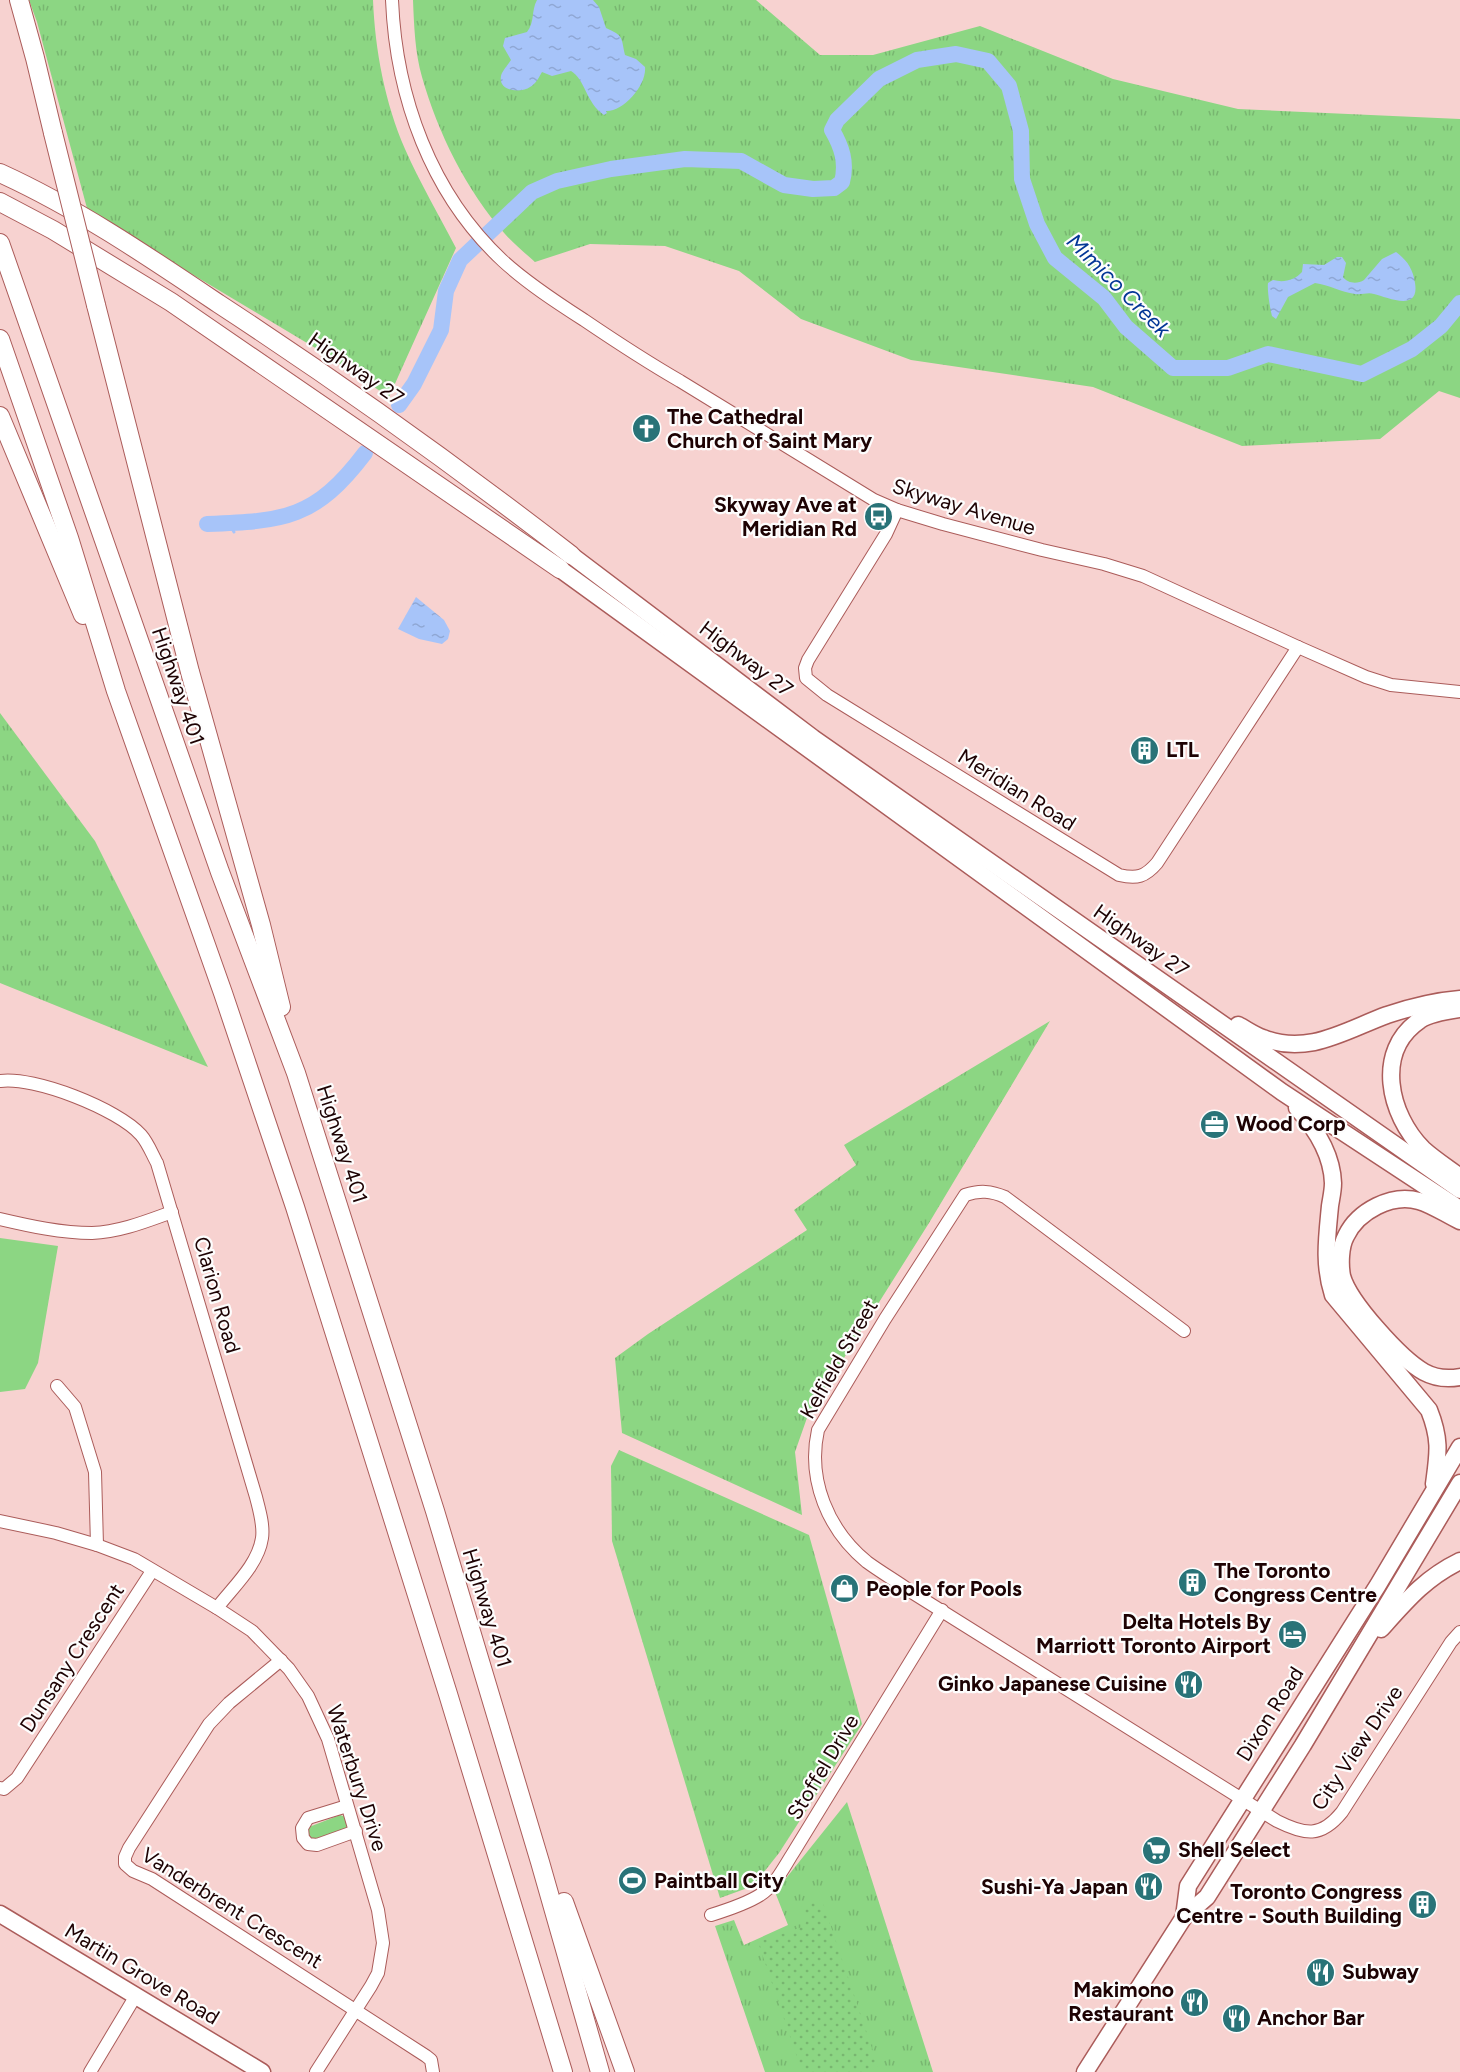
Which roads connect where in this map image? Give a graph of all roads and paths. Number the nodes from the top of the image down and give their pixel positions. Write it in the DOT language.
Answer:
graph roads {
  1 [pos="18,0"];
  2 [pos="392,0"];
  3 [pos="0,173"];
  4 [pos="0,202"];
  5 [pos="0,243"];
  6 [pos="0,339"];
  7 [pos="0,416"];
  8 [pos="897,510"];
  9 [pos="566,562"];
  10 [pos="1298,647"];
  11 [pos="116,691"];
  12 [pos="1460,692"];
  13 [pos="1460,999"];
  14 [pos="1460,1009"];
  15 [pos="1202,1011"];
  16 [pos="296,1073"];
  17 [pos="0,1081"];
  18 [pos="1282,1092"];
  19 [pos="1460,1177"];
  20 [pos="1460,1190"];
  21 [pos="1460,1209"];
  22 [pos="172,1212"];
  23 [pos="0,1220"];
  24 [pos="1460,1221"];
  25 [pos="1184,1331"];
  26 [pos="1460,1377"];
  27 [pos="57,1386"];
  28 [pos="1460,1447"];
  29 [pos="1460,1483"];
  30 [pos="1433,1492"];
  31 [pos="0,1521"];
  32 [pos="97,1545"];
  33 [pos="1460,1562"];
  34 [pos="152,1571"];
  35 [pos="1378,1585"];
  36 [pos="1393,1594"];
  37 [pos="217,1608"];
  38 [pos="942,1610"];
  39 [pos="1460,1632"];
  40 [pos="1357,1654"];
  41 [pos="281,1660"];
  42 [pos="513,1771"];
  43 [pos="0,1788"];
  44 [pos="1242,1799"];
  45 [pos="347,1806"];
  46 [pos="1262,1811"];
  47 [pos="356,1831"];
  48 [pos="0,1914"];
  49 [pos="711,1915"];
  50 [pos="1184,1917"];
  51 [pos="135,1997"];
  52 [pos="355,2010"];
  53 [pos="547,2020"];
  54 [pos="90,2072"];
  55 [pos="262,2072"];
  56 [pos="316,2072"];
  57 [pos="433,2072"];
  58 [pos="554,2072"];
  59 [pos="563,2072"];
  60 [pos="600,2072"];
  61 [pos="625,2072"];
  62 [pos="1085,2072"];
  1 -- 16 [label="highway, bridge"];
  2 -- 8 [label="street, Skyway Avenue"];
  3 -- 9 [label="highway, Highway 27"];
  4 -- 9 [label="highway, Highway 27"];
  5 -- 16 [label="highway, Highway 401"];
  6 -- 11 [label="highway"];
  7 -- 11 [label="highway"];
  8 -- 10 [label="street, Skyway Avenue"];
  8 -- 10 [label="street, Meridian Road"];
  9 -- 15 [label="main road, Highway 27"];
  9 -- 18 [label="main road, Highway 27"];
  10 -- 12 [label="street, Skyway Avenue"];
  11 -- 53 [label="highway"];
  13 -- 15 [label="main road"];
  14 -- 19 [label="main road"];
  15 -- 20 [label="main road, Highway 27"];
  16 -- 42 [label="highway, Highway 401"];
  17 -- 22 [label="street, Clarion Road"];
  18 -- 21 [label="main road, Highway 27"];
  18 -- 30 [label="main road"];
  22 -- 23 [label="street"];
  22 -- 37 [label="street, Clarion Road"];
  24 -- 26 [label="main road"];
  25 -- 38 [label="street, Kelfield Street"];
  27 -- 32 [label="street"];
  28 -- 30 [label="main road, Dixon Road"];
  29 -- 36 [label="main road, Dixon Road"];
  30 -- 35 [label="main road, Dixon Road"];
  31 -- 32 [label="street, Waterbury Drive"];
  32 -- 34 [label="street, Waterbury Drive"];
  33 -- 40 [label="main road"];
  34 -- 37 [label="street, Waterbury Drive"];
  34 -- 43 [label="street, Dunsany Crescent"];
  35 -- 36 [label="main road"];
  35 -- 44 [label="main road, Dixon Road"];
  36 -- 40 [label="main road, Dixon Road"];
  37 -- 41 [label="street, Waterbury Drive"];
  38 -- 44 [label="street, Kelfield Street"];
  38 -- 49 [label="street, Stoffel Drive"];
  39 -- 46 [label="street, City View Drive"];
  40 -- 46 [label="main road, Dixon Road"];
  41 -- 45 [label="street, Waterbury Drive"];
  41 -- 52 [label="street, Vanderbrent Crescent"];
  42 -- 60 [label="highway, Highway 401"];
  42 -- 61 [label="highway"];
  44 -- 46 [label="street, Kelfield Street"];
  44 -- 50 [label="main road, Dixon Road"];
  45 -- 47 [label="street, Waterbury Drive"];
  45 -- 47 [label="street"];
  46 -- 50 [label="main road, Dixon Road"];
  47 -- 52 [label="street, Waterbury Drive"];
  48 -- 51 [label="main road, Martin Grove Road"];
  50 -- 62 [label="main road, Dixon Road"];
  51 -- 54 [label="street"];
  51 -- 55 [label="main road, Martin Grove Road"];
  52 -- 56 [label="street, Waterbury Drive"];
  52 -- 57 [label="street"];
  53 -- 58 [label="highway"];
  53 -- 59 [label="highway"];
}
